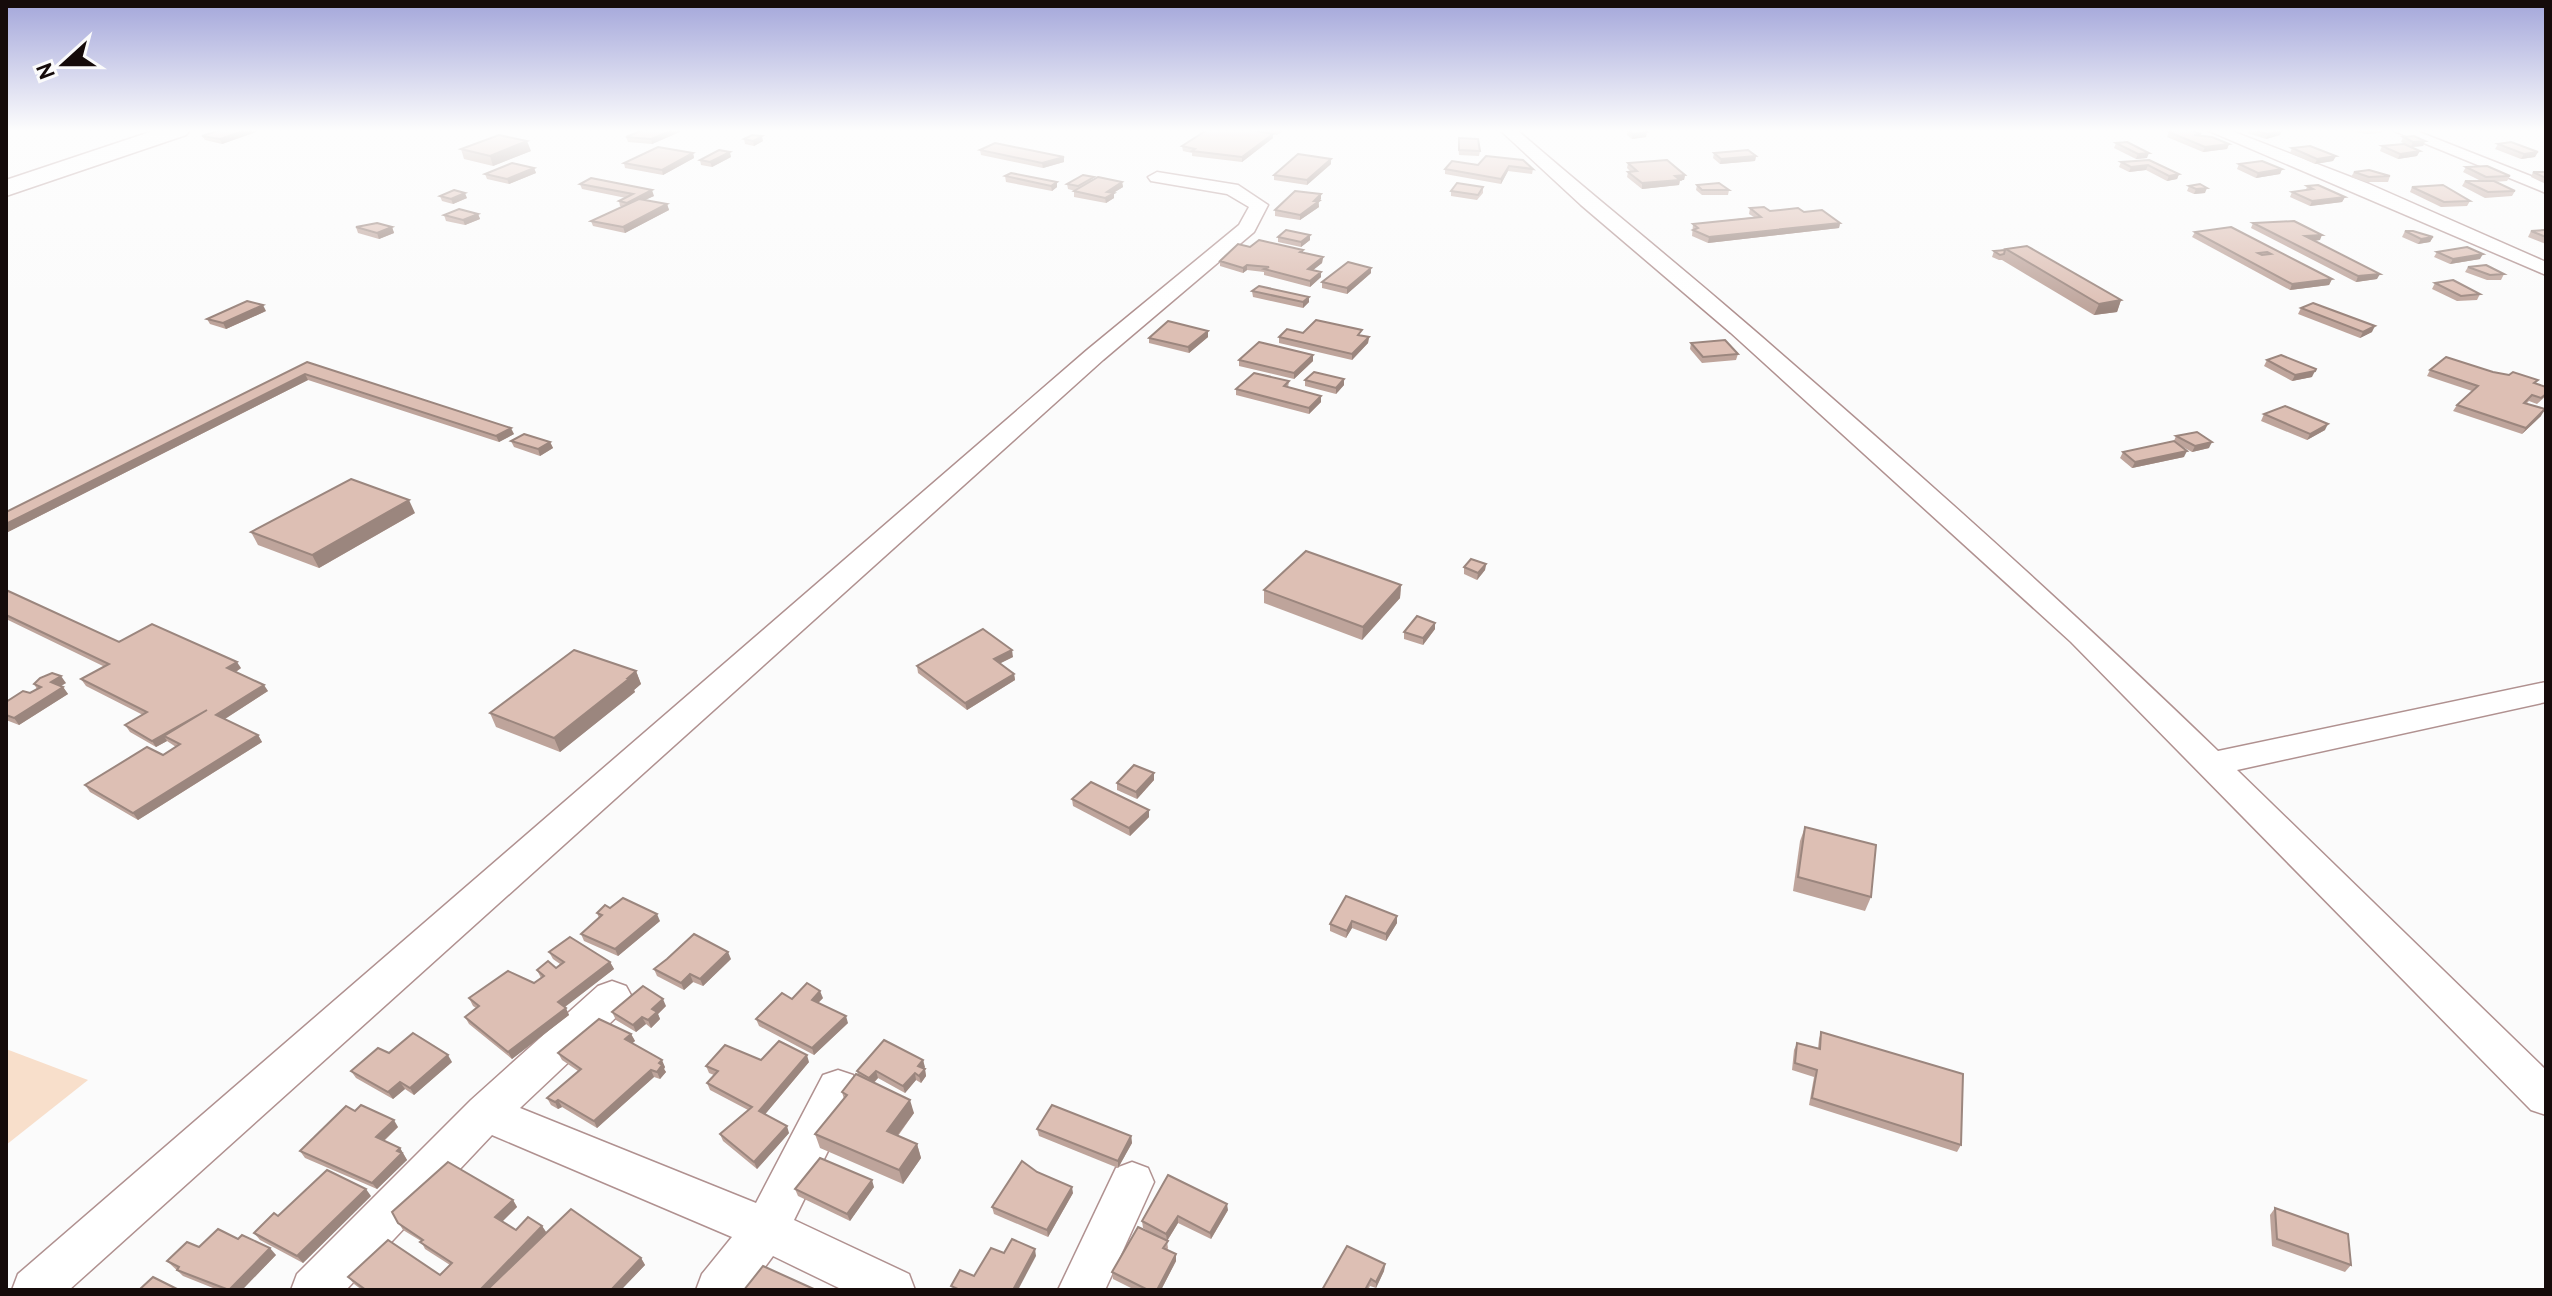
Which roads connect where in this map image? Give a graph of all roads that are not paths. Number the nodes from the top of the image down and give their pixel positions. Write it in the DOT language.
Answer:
graph roads {
  1 [pos="1234,190"];
  2 [pos="1575,190"];
  3 [pos="2369,190"];
  4 [pos="2546,269"];
  5 [pos="2546,692"];
  6 [pos="2211,764"];
  7 [pos="612,997"];
  8 [pos="838,1088"];
  9 [pos="2546,1097"];
  10 [pos="486,1113"];
  11 [pos="1132,1182"];
  12 [pos="766,1229"];
  13 [pos="35,1290"];
  14 [pos="314,1290"];
  15 [pos="719,1290"];
  16 [pos="892,1290"];
  17 [pos="1081,1290"];
  1 -- 13 [label="street"];
  2 -- 6 [label="street"];
  3 -- 4 [label="street"];
  5 -- 6 [label="street"];
  6 -- 9 [label="street"];
  7 -- 10 [label="street"];
  8 -- 12 [label="street"];
  10 -- 12 [label="street"];
  10 -- 14 [label="street"];
  11 -- 17 [label="street"];
  12 -- 15 [label="street"];
  12 -- 16 [label="street"];
}
